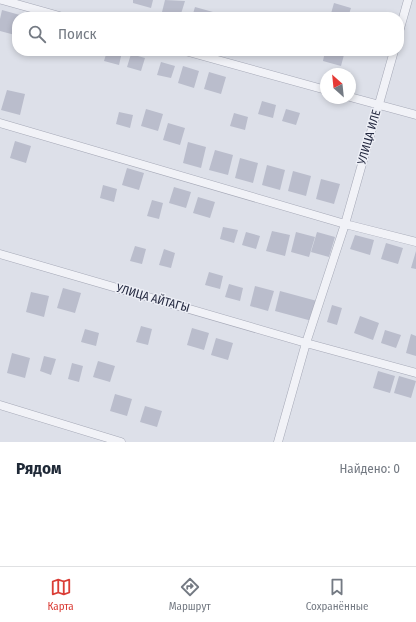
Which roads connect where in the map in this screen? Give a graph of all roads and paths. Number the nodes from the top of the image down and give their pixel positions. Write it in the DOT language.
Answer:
graph roads {
  1 [pos="2,0"];
  2 [pos="408,0"];
  3 [pos="45,12"];
  4 [pos="404,14"];
  5 [pos="203,56"];
  6 [pos="393,56"];
  7 [pos="320,88"];
  8 [pos="356,99"];
  9 [pos="378,105"];
  10 [pos="416,115"];
  11 [pos="0,123"];
  12 [pos="345,224"];
  13 [pos="416,242"];
  14 [pos="0,254"];
  15 [pos="306,343"];
  16 [pos="416,372"];
  17 [pos="0,405"];
  18 [pos="121,442"];
  19 [pos="278,442"];
  1 -- 3 [label="street"];
  2 -- 4 [label="street"];
  5 -- 7 [label="street"];
  6 -- 9 [label="street, УЛИЦА ИЛЕ"];
  8 -- 9 [label="street"];
  9 -- 10 [label="street"];
  9 -- 12 [label="street, УЛИЦА ИЛЕ"];
  11 -- 12 [label="street"];
  12 -- 13 [label="street"];
  12 -- 15 [label="street"];
  14 -- 15 [label="street, УЛИЦА АЙТАГЫ"];
  15 -- 16 [label="street, УЛИЦА АЙТАГЫ"];
  15 -- 19 [label="street"];
  17 -- 18 [label="street"];
}
